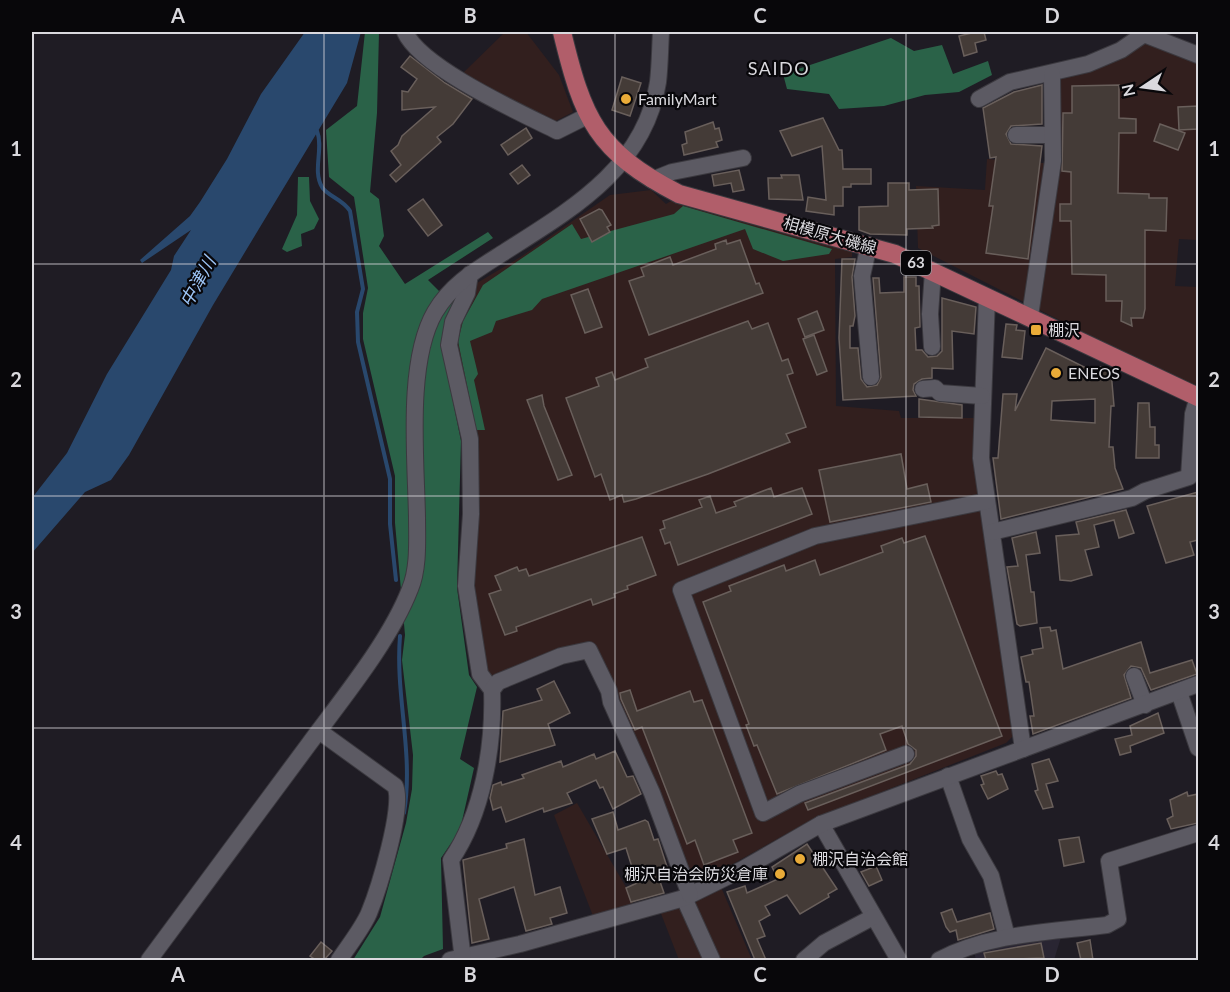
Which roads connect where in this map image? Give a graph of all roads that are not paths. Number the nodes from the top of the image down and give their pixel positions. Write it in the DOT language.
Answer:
graph roads {
  1 [pos="405,32"];
  2 [pos="562,32"];
  3 [pos="661,32"];
  4 [pos="1198,55"];
  5 [pos="1052,74"];
  6 [pos="979,99"];
  7 [pos="587,116"];
  8 [pos="1016,135"];
  9 [pos="1053,135"];
  10 [pos="743,158"];
  11 [pos="623,159"];
  12 [pos="652,180"];
  13 [pos="869,245"];
  14 [pos="933,271"];
  15 [pos="470,274"];
  16 [pos="987,297"];
  17 [pos="1030,316"];
  18 [pos="928,339"];
  19 [pos="871,377"];
  20 [pos="923,389"];
  21 [pos="982,396"];
  22 [pos="1198,397"];
  23 [pos="987,501"];
  24 [pos="992,532"];
  25 [pos="1134,676"];
  26 [pos="1198,684"];
  27 [pos="492,690"];
  28 [pos="1179,692"];
  29 [pos="1144,705"];
  30 [pos="319,731"];
  31 [pos="1198,748"];
  32 [pos="1023,749"];
  33 [pos="906,754"];
  34 [pos="948,776"];
  35 [pos="821,824"];
  36 [pos="1198,833"];
  37 [pos="687,896"];
  38 [pos="873,917"];
  39 [pos="1007,937"];
  40 [pos="149,960"];
  41 [pos="339,960"];
  42 [pos="459,960"];
  43 [pos="712,960"];
  44 [pos="804,960"];
  45 [pos="899,960"];
  46 [pos="939,960"];
  1 -- 7 [label="street"];
  2 -- 7 [label="main road, 相模原大磯線 / 63"];
  3 -- 11 [label="street"];
  4 -- 5 [label="street"];
  5 -- 6 [label="street"];
  5 -- 9 [label="street"];
  7 -- 11 [label="main road, 相模原大磯線 / 63"];
  8 -- 9 [label="street"];
  9 -- 17 [label="street"];
  10 -- 12 [label="street"];
  11 -- 12 [label="main road, 相模原大磯線 / 63"];
  11 -- 15 [label="street"];
  12 -- 13 [label="main road, 相模原大磯線 / 63"];
  13 -- 14 [label="main road, 相模原大磯線 / 63"];
  13 -- 19 [label="street"];
  14 -- 16 [label="main road, 相模原大磯線 / 63"];
  14 -- 18 [label="street"];
  15 -- 27 [label="street"];
  15 -- 30 [label="street"];
  16 -- 17 [label="main road, 相模原大磯線 / 63"];
  16 -- 21 [label="street"];
  17 -- 22 [label="main road, 相模原大磯線 / 63"];
  20 -- 21 [label="street"];
  21 -- 23 [label="street"];
  22 -- 24 [label="street"];
  23 -- 24 [label="street"];
  23 -- 33 [label="street"];
  24 -- 32 [label="street"];
  25 -- 29 [label="street"];
  26 -- 28 [label="street"];
  27 -- 37 [label="street"];
  27 -- 42 [label="street"];
  28 -- 29 [label="street"];
  28 -- 31 [label="street"];
  29 -- 32 [label="street"];
  30 -- 40 [label="street"];
  30 -- 41 [label="street"];
  32 -- 34 [label="street"];
  34 -- 35 [label="street"];
  34 -- 39 [label="street"];
  35 -- 37 [label="street"];
  35 -- 38 [label="street"];
  36 -- 39 [label="street"];
  37 -- 42 [label="street"];
  37 -- 43 [label="street"];
  38 -- 44 [label="street"];
  38 -- 45 [label="street"];
  39 -- 46 [label="street"];
}
